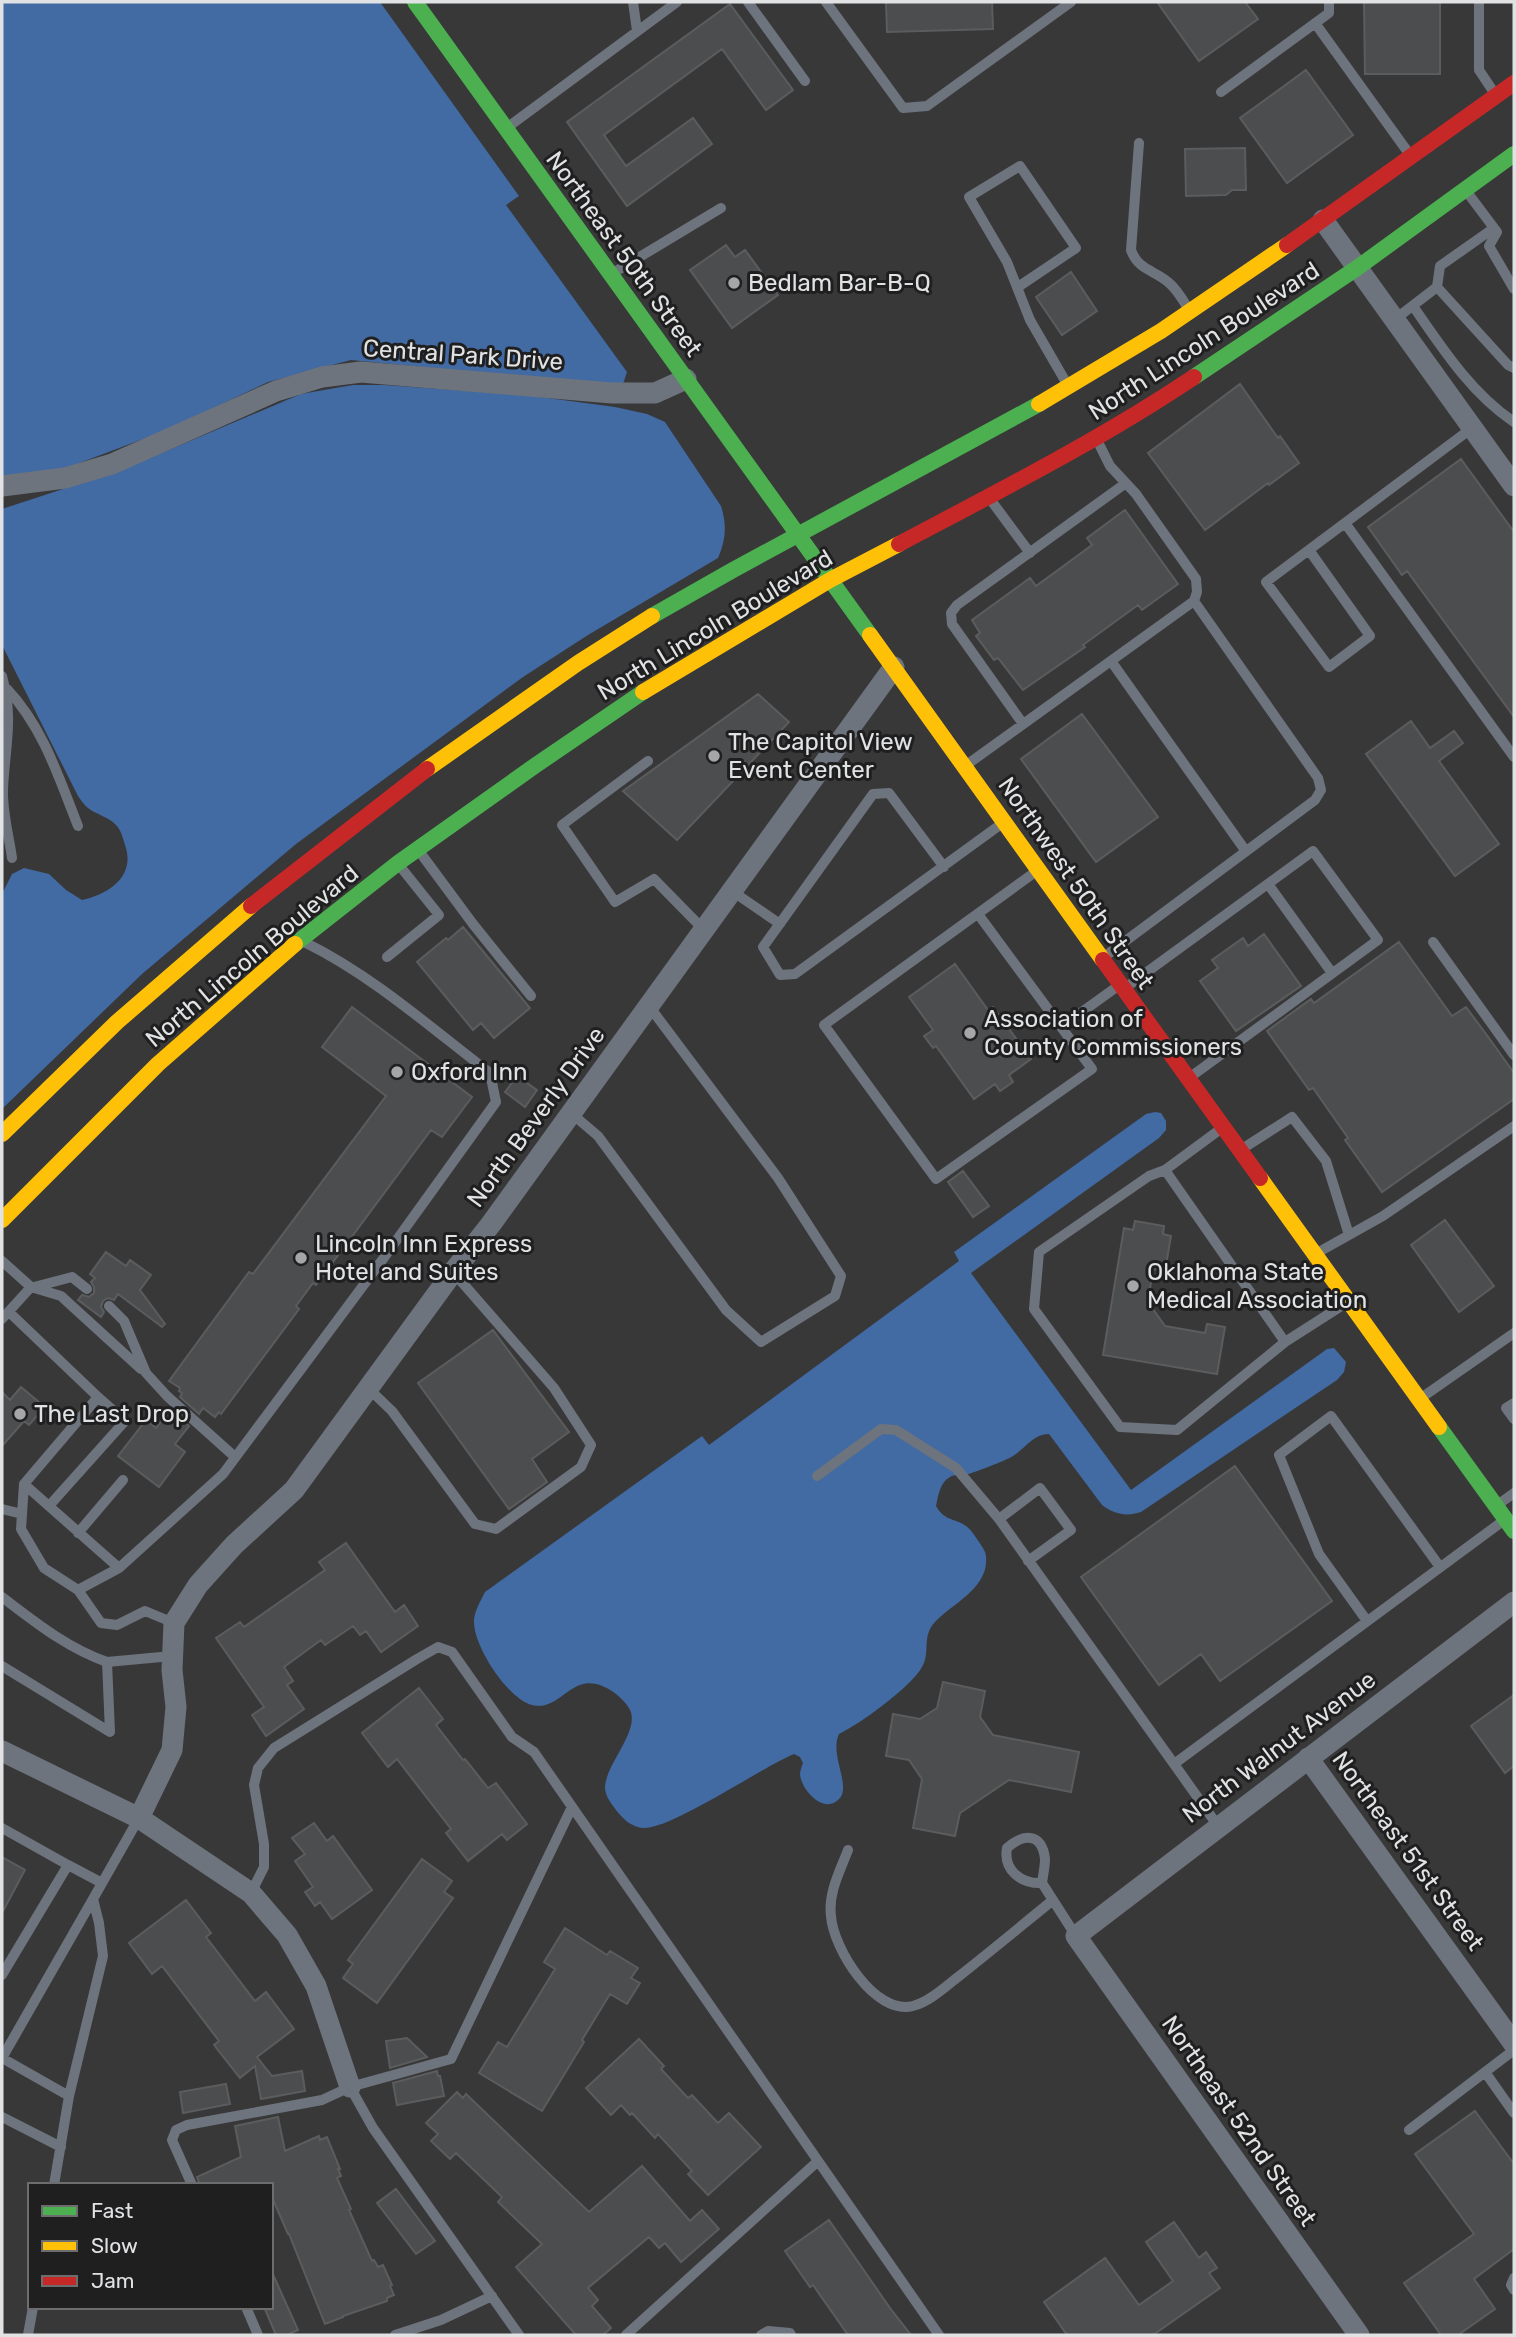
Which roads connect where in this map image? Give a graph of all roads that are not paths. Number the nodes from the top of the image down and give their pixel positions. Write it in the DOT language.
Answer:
graph roads {
  1 [pos="415,2"];
  2 [pos="633,2"];
  3 [pos="677,2"];
  4 [pos="748,2"];
  5 [pos="827,2"];
  6 [pos="1071,2"];
  7 [pos="1329,2"];
  8 [pos="1479,2"];
  9 [pos="1315,23"];
  10 [pos="637,31"];
  11 [pos="805,80"];
  12 [pos="1514,83"];
  13 [pos="1221,92"];
  14 [pos="1496,96"];
  15 [pos="506,128"];
  16 [pos="1139,143"];
  17 [pos="1514,154"];
  18 [pos="1412,157"];
  19 [pos="1466,189"];
  20 [pos="721,208"];
  21 [pos="1323,220"];
  22 [pos="1494,228"];
  23 [pos="1357,268"];
  24 [pos="611,275"];
  25 [pos="1018,287"];
  26 [pos="1437,287"];
  27 [pos="1514,289"];
  28 [pos="1413,306"];
  29 [pos="1191,312"];
  30 [pos="1394,320"];
  31 [pos="1514,368"];
  32 [pos="685,379"];
  33 [pos="1068,386"];
  34 [pos="1514,422"];
  35 [pos="1472,428"];
  36 [pos="1096,439"];
  37 [pos="1126,484"];
  38 [pos="2,486"];
  39 [pos="1514,486"];
  40 [pos="988,496"];
  41 [pos="1345,523"];
  42 [pos="796,533"];
  43 [pos="1309,550"];
  44 [pos="1030,553"];
  45 [pos="830,580"];
  46 [pos="1194,601"];
  47 [pos="1111,661"];
  48 [pos="894,667"];
  49 [pos="3,682"];
  50 [pos="1023,724"];
  51 [pos="1514,757"];
  52 [pos="648,761"];
  53 [pos="965,766"];
  54 [pos="1005,822"];
  55 [pos="78,826"];
  56 [pos="418,849"];
  57 [pos="1245,850"];
  58 [pos="12,858"];
  59 [pos="398,863"];
  60 [pos="944,867"];
  61 [pos="1038,869"];
  62 [pos="1268,884"];
  63 [pos="732,891"];
  64 [pos="978,914"];
  65 [pos="780,924"];
  66 [pos="704,930"];
  67 [pos="300,940"];
  68 [pos="1433,942"];
  69 [pos="387,957"];
  70 [pos="1101,958"];
  71 [pos="1332,973"];
  72 [pos="1122,987"];
  73 [pos="531,996"];
  74 [pos="649,1006"];
  75 [pos="1061,1027"];
  76 [pos="1514,1055"];
  77 [pos="1188,1079"];
  78 [pos="571,1113"];
  79 [pos="1514,1126"];
  80 [pos="1223,1128"];
  81 [pos="2,1134"];
  82 [pos="1240,1151"];
  83 [pos="1165,1170"];
  84 [pos="2,1220"];
  85 [pos="1349,1235"];
  86 [pos="1315,1255"];
  87 [pos="2,1261"];
  88 [pos="453,1272"];
  89 [pos="31,1287"];
  90 [pos="87,1289"];
  91 [pos="1348,1301"];
  92 [pos="109,1306"];
  93 [pos="5,1316"];
  94 [pos="1514,1333"];
  95 [pos="1285,1342"];
  96 [pos="146,1373"];
  97 [pos="368,1388"];
  98 [pos="99,1397"];
  99 [pos="1419,1399"];
  100 [pos="1514,1403"];
  101 [pos="1514,1419"];
  102 [pos="235,1457"];
  103 [pos="817,1476"];
  104 [pos="123,1480"];
  105 [pos="24,1484"];
  106 [pos="1514,1493"];
  107 [pos="48,1506"];
  108 [pos="2,1509"];
  109 [pos="22,1514"];
  110 [pos="999,1519"];
  111 [pos="1505,1519"];
  112 [pos="78,1533"];
  113 [pos="1028,1561"];
  114 [pos="1440,1567"];
  115 [pos="119,1568"];
  116 [pos="78,1590"];
  117 [pos="2,1597"];
  118 [pos="1514,1602"];
  119 [pos="1367,1621"];
  120 [pos="174,1623"];
  121 [pos="172,1656"];
  122 [pos="107,1662"];
  123 [pos="2,1665"];
  124 [pos="2,1751"];
  125 [pos="1308,1758"];
  126 [pos="1174,1764"];
  127 [pos="572,1807"];
  128 [pos="139,1818"];
  129 [pos="1218,1826"];
  130 [pos="2,1828"];
  131 [pos="848,1850"];
  132 [pos="68,1865"];
  133 [pos="1042,1882"];
  134 [pos="102,1883"];
  135 [pos="251,1893"];
  136 [pos="93,1899"];
  137 [pos="1053,1900"];
  138 [pos="1076,1936"];
  139 [pos="2,1975"];
  140 [pos="1514,2043"];
  141 [pos="1514,2050"];
  142 [pos="2,2058"];
  143 [pos="1485,2072"];
  144 [pos="349,2087"];
  145 [pos="69,2096"];
  146 [pos="1514,2113"];
  147 [pos="2,2117"];
  148 [pos="1409,2130"];
  149 [pos="61,2147"];
  150 [pos="817,2162"];
  151 [pos="54,2183"];
  152 [pos="191,2183"];
  153 [pos="1514,2278"];
  154 [pos="1514,2290"];
  155 [pos="492,2296"];
  156 [pos="33,2309"];
  157 [pos="247,2309"];
  158 [pos="27,2335"];
  159 [pos="258,2335"];
  160 [pos="395,2335"];
  161 [pos="519,2335"];
  162 [pos="626,2335"];
  163 [pos="761,2335"];
  164 [pos="791,2335"];
  165 [pos="939,2335"];
  166 [pos="1359,2335"];
  1 -- 15 [label="main road, Northeast 50th Street"];
  2 -- 10 [label="lane"];
  3 -- 10 [label="lane"];
  4 -- 11 [label="lane"];
  5 -- 6 [label="lane"];
  7 -- 9 [label="lane"];
  8 -- 14 [label="lane"];
  9 -- 13 [label="lane"];
  9 -- 18 [label="lane"];
  10 -- 15 [label="lane"];
  12 -- 14 [label="main road, North Lincoln Boulevard"];
  14 -- 18 [label="main road, North Lincoln Boulevard"];
  15 -- 24 [label="main road, Northeast 50th Street"];
  16 -- 29 [label="lane"];
  17 -- 19 [label="main road, North Lincoln Boulevard"];
  18 -- 21 [label="main road, North Lincoln Boulevard"];
  19 -- 22 [label="lane"];
  19 -- 23 [label="main road, North Lincoln Boulevard"];
  20 -- 24 [label="lane"];
  21 -- 23 [label="street"];
  21 -- 29 [label="main road, North Lincoln Boulevard"];
  22 -- 26 [label="lane"];
  22 -- 27 [label="lane"];
  23 -- 30 [label="street"];
  23 -- 36 [label="main road, North Lincoln Boulevard"];
  24 -- 32 [label="main road, Northeast 50th Street"];
  25 -- 25 [label="lane"];
  25 -- 33 [label="lane"];
  26 -- 28 [label="lane"];
  26 -- 31 [label="lane"];
  28 -- 30 [label="lane"];
  28 -- 34 [label="lane"];
  29 -- 33 [label="main road, North Lincoln Boulevard"];
  30 -- 35 [label="street"];
  32 -- 38 [label="street, Central Park Drive"];
  32 -- 42 [label="main road, Northeast 50th Street"];
  33 -- 42 [label="main road, North Lincoln Boulevard"];
  35 -- 39 [label="street"];
  35 -- 41 [label="lane"];
  36 -- 37 [label="lane"];
  36 -- 40 [label="main road, North Lincoln Boulevard"];
  37 -- 44 [label="lane"];
  37 -- 46 [label="lane"];
  40 -- 44 [label="lane"];
  40 -- 45 [label="main road, North Lincoln Boulevard"];
  41 -- 43 [label="lane"];
  41 -- 51 [label="lane"];
  42 -- 45 [label="main road, Northwest 50th Street"];
  42 -- 81 [label="main road, North Lincoln Boulevard"];
  43 -- 43 [label="lane"];
  44 -- 50 [label="lane"];
  45 -- 48 [label="main road, Northwest 50th Street"];
  45 -- 56 [label="main road, North Lincoln Boulevard"];
  46 -- 47 [label="lane"];
  46 -- 57 [label="lane"];
  47 -- 50 [label="lane"];
  47 -- 57 [label="lane"];
  48 -- 53 [label="main road, Northwest 50th Street"];
  48 -- 63 [label="street, North Beverly Drive"];
  49 -- 55 [label="lane"];
  49 -- 58 [label="lane"];
  50 -- 53 [label="lane"];
  52 -- 66 [label="lane"];
  53 -- 54 [label="main road, Northwest 50th Street"];
  54 -- 60 [label="lane"];
  54 -- 61 [label="main road, Northwest 50th Street"];
  56 -- 59 [label="main road, North Lincoln Boulevard"];
  56 -- 73 [label="lane"];
  57 -- 70 [label="lane"];
  59 -- 67 [label="main road, North Lincoln Boulevard"];
  59 -- 69 [label="lane"];
  60 -- 65 [label="lane"];
  60 -- 65 [label="lane"];
  61 -- 64 [label="lane"];
  61 -- 70 [label="main road, Northwest 50th Street"];
  62 -- 71 [label="lane"];
  62 -- 71 [label="lane"];
  62 -- 72 [label="lane"];
  63 -- 65 [label="lane"];
  63 -- 66 [label="street, North Beverly Drive"];
  64 -- 75 [label="lane"];
  64 -- 75 [label="lane"];
  66 -- 74 [label="street, North Beverly Drive"];
  67 -- 84 [label="main road, North Lincoln Boulevard"];
  67 -- 102 [label="lane"];
  68 -- 76 [label="lane"];
  70 -- 72 [label="main road, Northwest 50th Street"];
  71 -- 77 [label="lane"];
  72 -- 75 [label="lane"];
  72 -- 77 [label="main road, Northwest 50th Street"];
  74 -- 78 [label="street, North Beverly Drive"];
  74 -- 78 [label="lane"];
  77 -- 80 [label="main road, Northwest 50th Street"];
  78 -- 88 [label="street, North Beverly Drive"];
  79 -- 85 [label="lane"];
  80 -- 82 [label="main road, Northwest 50th Street"];
  80 -- 83 [label="lane"];
  82 -- 85 [label="lane"];
  82 -- 86 [label="main road, Northwest 50th Street"];
  83 -- 95 [label="lane"];
  83 -- 95 [label="lane"];
  85 -- 86 [label="lane"];
  86 -- 91 [label="main road, Northwest 50th Street"];
  87 -- 89 [label="lane"];
  88 -- 97 [label="street, North Beverly Drive"];
  88 -- 97 [label="lane"];
  89 -- 90 [label="lane"];
  89 -- 93 [label="lane"];
  89 -- 96 [label="lane"];
  91 -- 95 [label="lane"];
  91 -- 99 [label="main road, Northwest 50th Street"];
  92 -- 96 [label="lane"];
  93 -- 98 [label="lane"];
  94 -- 99 [label="lane"];
  96 -- 102 [label="lane"];
  97 -- 120 [label="street, North Beverly Drive"];
  98 -- 105 [label="lane"];
  98 -- 107 [label="lane"];
  99 -- 111 [label="main road, Northwest 50th Street"];
  100 -- 101 [label="lane"];
  102 -- 115 [label="lane"];
  103 -- 110 [label="lane"];
  104 -- 112 [label="lane"];
  105 -- 107 [label="lane"];
  105 -- 109 [label="lane"];
  106 -- 111 [label="lane"];
  107 -- 112 [label="lane"];
  108 -- 109 [label="lane"];
  109 -- 116 [label="lane"];
  110 -- 113 [label="lane"];
  110 -- 113 [label="lane"];
  111 -- 114 [label="lane"];
  112 -- 115 [label="lane"];
  113 -- 126 [label="lane"];
  114 -- 119 [label="lane"];
  114 -- 119 [label="lane"];
  115 -- 116 [label="lane"];
  116 -- 120 [label="lane"];
  117 -- 122 [label="lane"];
  118 -- 125 [label="street, North Walnut Avenue"];
  119 -- 126 [label="lane"];
  120 -- 121 [label="street, North Beverly Drive"];
  121 -- 122 [label="lane"];
  121 -- 128 [label="street, North Beverly Drive"];
  122 -- 123 [label="lane"];
  124 -- 128 [label="street"];
  125 -- 129 [label="street, North Walnut Avenue"];
  125 -- 140 [label="street, Northeast 51st Street"];
  126 -- 129 [label="lane"];
  127 -- 135 [label="lane"];
  127 -- 144 [label="lane"];
  127 -- 150 [label="lane"];
  128 -- 134 [label="lane"];
  128 -- 135 [label="street"];
  129 -- 138 [label="street, North Walnut Avenue"];
  130 -- 132 [label="lane"];
  131 -- 137 [label="lane"];
  132 -- 134 [label="lane"];
  132 -- 139 [label="lane"];
  133 -- 133 [label="lane"];
  133 -- 137 [label="lane"];
  134 -- 136 [label="lane"];
  135 -- 144 [label="street"];
  136 -- 142 [label="lane"];
  136 -- 145 [label="lane"];
  137 -- 138 [label="lane"];
  138 -- 166 [label="street, Northeast 52nd Street"];
  141 -- 143 [label="lane"];
  142 -- 145 [label="lane"];
  143 -- 146 [label="lane"];
  143 -- 148 [label="lane"];
  144 -- 152 [label="lane"];
  144 -- 155 [label="lane"];
  145 -- 149 [label="lane"];
  147 -- 149 [label="lane"];
  149 -- 151 [label="lane"];
  150 -- 162 [label="lane"];
  150 -- 165 [label="lane"];
  153 -- 154 [label="lane"];
  155 -- 160 [label="lane"];
  155 -- 161 [label="lane"];
  156 -- 158 [label="lane"];
  157 -- 159 [label="lane"];
  163 -- 164 [label="lane"];
}
